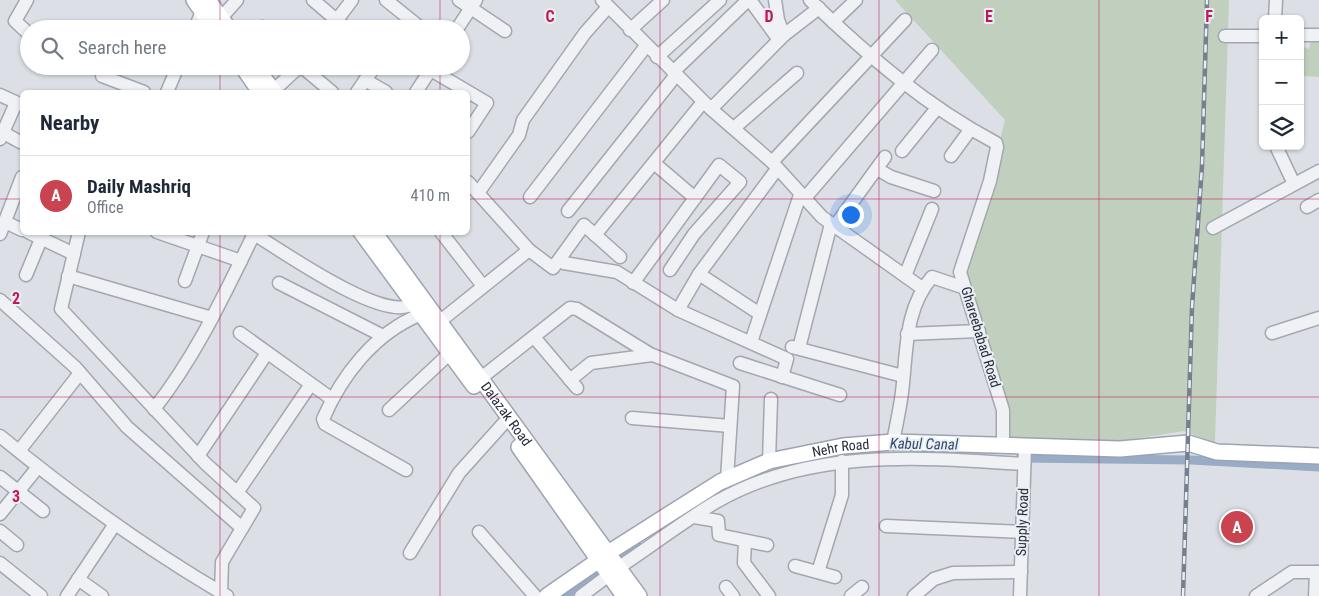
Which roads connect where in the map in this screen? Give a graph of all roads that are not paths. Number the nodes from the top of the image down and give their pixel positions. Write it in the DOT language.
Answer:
graph roads {
  1 [pos="27,0"];
  2 [pos="236,0"];
  3 [pos="313,0"];
  4 [pos="352,0"];
  5 [pos="386,0"];
  6 [pos="459,0"];
  7 [pos="663,0"];
  8 [pos="720,0"];
  9 [pos="749,0"];
  10 [pos="775,0"];
  11 [pos="856,0"];
  12 [pos="1276,0"];
  13 [pos="604,2"];
  14 [pos="202,4"];
  15 [pos="473,4"];
  16 [pos="815,4"];
  17 [pos="1276,15"];
  18 [pos="197,20"];
  19 [pos="216,20"];
  20 [pos="224,20"];
  21 [pos="330,20"];
  22 [pos="336,20"];
  23 [pos="411,20"];
  24 [pos="463,20"];
  25 [pos="904,20"];
  26 [pos="833,22"];
  27 [pos="20,26"];
  28 [pos="630,30"];
  29 [pos="505,31"];
  30 [pos="1319,35"];
  31 [pos="1225,36"];
  32 [pos="1259,36"];
  33 [pos="1304,36"];
  34 [pos="782,38"];
  35 [pos="646,46"];
  36 [pos="932,50"];
  37 [pos="870,55"];
  38 [pos="657,57"];
  39 [pos="674,73"];
  40 [pos="797,73"];
  41 [pos="174,75"];
  42 [pos="252,75"];
  43 [pos="260,75"];
  44 [pos="290,75"];
  45 [pos="312,75"];
  46 [pos="369,75"];
  47 [pos="427,75"];
  48 [pos="443,75"];
  49 [pos="102,76"];
  50 [pos="365,80"];
  51 [pos="903,83"];
  52 [pos="139,90"];
  53 [pos="168,90"];
  54 [pos="268,90"];
  55 [pos="269,90"];
  56 [pos="272,90"];
  57 [pos="330,90"];
  58 [pos="358,90"];
  59 [pos="382,90"];
  60 [pos="417,90"];
  61 [pos="468,90"];
  62 [pos="470,91"];
  63 [pos="0,95"];
  64 [pos="19,104"];
  65 [pos="707,105"];
  66 [pos="937,108"];
  67 [pos="734,128"];
  68 [pos="470,129"];
  69 [pos="970,130"];
  70 [pos="1,134"];
  71 [pos="20,142"];
  72 [pos="1278,150"];
  73 [pos="902,151"];
  74 [pos="951,156"];
  75 [pos="885,157"];
  76 [pos="654,163"];
  77 [pos="774,166"];
  78 [pos="877,169"];
  79 [pos="1319,171"];
  80 [pos="470,184"];
  81 [pos="1294,184"];
  82 [pos="20,188"];
  83 [pos="934,192"];
  84 [pos="478,193"];
  85 [pos="530,197"];
  86 [pos="802,197"];
  87 [pos="695,198"];
  88 [pos="1319,200"];
  89 [pos="1307,207"];
  90 [pos="932,209"];
  91 [pos="568,211"];
  92 [pos="833,225"];
  93 [pos="2,228"];
  94 [pos="1213,228"];
  95 [pos="20,230"];
  96 [pos="34,235"];
  97 [pos="78,235"];
  98 [pos="165,235"];
  99 [pos="202,235"];
  100 [pos="252,235"];
  101 [pos="256,235"];
  102 [pos="363,235"];
  103 [pos="376,235"];
  104 [pos="443,235"];
  105 [pos="595,235"];
  106 [pos="41,239"];
  107 [pos="196,246"];
  108 [pos="528,250"];
  109 [pos="74,254"];
  110 [pos="620,257"];
  111 [pos="559,260"];
  112 [pos="241,261"];
  113 [pos="670,270"];
  114 [pos="699,274"];
  115 [pos="26,275"];
  116 [pos="68,276"];
  117 [pos="905,276"];
  118 [pos="185,281"];
  119 [pos="279,283"];
  120 [pos="634,283"];
  121 [pos="483,286"];
  122 [pos="922,288"];
  123 [pos="965,288"];
  124 [pos="0,300"];
  125 [pos="416,309"];
  126 [pos="678,310"];
  127 [pos="760,314"];
  128 [pos="212,318"];
  129 [pos="1319,318"];
  130 [pos="439,322"];
  131 [pos="979,330"];
  132 [pos="240,333"];
  133 [pos="1272,333"];
  134 [pos="907,334"];
  135 [pos="383,336"];
  136 [pos="534,337"];
  137 [pos="751,342"];
  138 [pos="267,353"];
  139 [pos="449,354"];
  140 [pos="652,355"];
  141 [pos="740,363"];
  142 [pos="80,372"];
  143 [pos="904,376"];
  144 [pos="782,377"];
  145 [pos="480,378"];
  146 [pos="311,384"];
  147 [pos="840,395"];
  148 [pos="771,398"];
  149 [pos="332,399"];
  150 [pos="154,408"];
  151 [pos="389,410"];
  152 [pos="632,418"];
  153 [pos="503,424"];
  154 [pos="730,426"];
  155 [pos="1,437"];
  156 [pos="893,442"];
  157 [pos="1003,446"];
  158 [pos="1025,448"];
  159 [pos="19,451"];
  160 [pos="198,456"];
  161 [pos="1319,456"];
  162 [pos="769,461"];
  163 [pos="842,461"];
  164 [pos="1024,464"];
  165 [pos="38,467"];
  166 [pos="406,470"];
  167 [pos="0,477"];
  168 [pos="727,479"];
  169 [pos="18,491"];
  170 [pos="237,493"];
  171 [pos="43,511"];
  172 [pos="0,514"];
  173 [pos="694,518"];
  174 [pos="115,524"];
  175 [pos="886,526"];
  176 [pos="242,528"];
  177 [pos="0,531"];
  178 [pos="478,532"];
  179 [pos="1022,532"];
  180 [pos="745,541"];
  181 [pos="17,545"];
  182 [pos="767,545"];
  183 [pos="410,553"];
  184 [pos="0,563"];
  185 [pos="608,565"];
  186 [pos="796,566"];
  187 [pos="818,572"];
  188 [pos="1021,572"];
  189 [pos="1318,572"];
  190 [pos="835,577"];
  191 [pos="78,579"];
  192 [pos="862,587"];
  193 [pos="224,594"];
  194 [pos="41,596"];
  195 [pos="67,596"];
  196 [pos="102,596"];
  197 [pos="536,596"];
  198 [pos="547,596"];
  199 [pos="581,596"];
  200 [pos="624,596"];
  201 [pos="639,596"];
  202 [pos="768,596"];
  203 [pos="850,596"];
  204 [pos="914,596"];
  205 [pos="1020,596"];
  206 [pos="1256,596"];
  207 [pos="1316,596"];
  1 -- 27 [label="street"];
  2 -- 20 [label="street"];
  3 -- 21 [label="street"];
  4 -- 22 [label="street"];
  5 -- 23 [label="street"];
  6 -- 15 [label="street"];
  7 -- 28 [label="street"];
  8 -- 38 [label="street"];
  9 -- 34 [label="street"];
  9 -- 39 [label="street"];
  10 -- 34 [label="street"];
  11 -- 26 [label="street"];
  12 -- 17 [label="street"];
  13 -- 28 [label="street"];
  13 -- 84 [label="street"];
  14 -- 18 [label="street"];
  14 -- 19 [label="main road"];
  15 -- 24 [label="street"];
  15 -- 29 [label="street"];
  16 -- 26 [label="street"];
  16 -- 34 [label="street"];
  25 -- 37 [label="street"];
  26 -- 37 [label="street"];
  28 -- 35 [label="street"];
  30 -- 33 [label="street"];
  31 -- 32 [label="street"];
  34 -- 65 [label="street"];
  35 -- 38 [label="street"];
  35 -- 85 [label="street"];
  36 -- 51 [label="street"];
  37 -- 51 [label="street"];
  37 -- 77 [label="street"];
  38 -- 39 [label="street"];
  39 -- 65 [label="street"];
  39 -- 91 [label="street"];
  40 -- 67 [label="street"];
  41 -- 53 [label="street"];
  42 -- 54 [label="main road"];
  43 -- 55 [label="main road"];
  44 -- 56 [label="street"];
  45 -- 57 [label="street"];
  46 -- 50 [label="street"];
  47 -- 60 [label="street"];
  48 -- 61 [label="street"];
  49 -- 52 [label="street"];
  50 -- 58 [label="street"];
  50 -- 59 [label="street"];
  51 -- 66 [label="street"];
  51 -- 86 [label="street"];
  62 -- 68 [label="street"];
  63 -- 64 [label="street"];
  64 -- 70 [label="street"];
  65 -- 67 [label="street"];
  65 -- 76 [label="street"];
  66 -- 69 [label="street"];
  66 -- 73 [label="street"];
  67 -- 77 [label="street"];
  69 -- 74 [label="street"];
  69 -- 123 [label="street, Ghareebabad Road"];
  70 -- 71 [label="street"];
  72 -- 81 [label="street"];
  75 -- 78 [label="street"];
  76 -- 87 [label="street"];
  76 -- 105 [label="street"];
  77 -- 86 [label="street"];
  77 -- 114 [label="street"];
  78 -- 83 [label="street"];
  78 -- 92 [label="street"];
  79 -- 81 [label="street"];
  80 -- 84 [label="street"];
  81 -- 94 [label="street"];
  82 -- 93 [label="street"];
  84 -- 108 [label="street"];
  86 -- 92 [label="street"];
  86 -- 127 [label="street"];
  87 -- 113 [label="street"];
  87 -- 120 [label="street"];
  88 -- 89 [label="street"];
  90 -- 117 [label="street"];
  92 -- 117 [label="street"];
  92 -- 143 [label="street"];
  93 -- 95 [label="street"];
  96 -- 106 [label="street"];
  97 -- 109 [label="street"];
  98 -- 107 [label="street"];
  99 -- 107 [label="street"];
  100 -- 112 [label="street"];
  101 -- 125 [label="street"];
  102 -- 125 [label="main road, Dalazak Road"];
  103 -- 130 [label="main road, Dalazak Road"];
  104 -- 121 [label="street"];
  105 -- 110 [label="street"];
  105 -- 111 [label="street"];
  106 -- 109 [label="street"];
  106 -- 115 [label="street"];
  107 -- 112 [label="street"];
  107 -- 118 [label="street"];
  108 -- 111 [label="street"];
  108 -- 121 [label="street"];
  109 -- 116 [label="street"];
  111 -- 120 [label="street"];
  112 -- 128 [label="street"];
  114 -- 126 [label="street"];
  114 -- 127 [label="street"];
  116 -- 128 [label="street"];
  116 -- 150 [label="street"];
  117 -- 122 [label="street"];
  119 -- 135 [label="street"];
  120 -- 126 [label="street"];
  121 -- 130 [label="street"];
  122 -- 123 [label="street"];
  122 -- 134 [label="street"];
  123 -- 131 [label="street, Ghareebabad Road"];
  124 -- 142 [label="street"];
  125 -- 135 [label="street"];
  125 -- 139 [label="main road, Dalazak Road"];
  126 -- 137 [label="street"];
  127 -- 137 [label="street"];
  128 -- 150 [label="street"];
  129 -- 133 [label="street"];
  130 -- 145 [label="main road, Dalazak Road"];
  131 -- 134 [label="street"];
  131 -- 157 [label="street, Ghareebabad Road"];
  132 -- 138 [label="street"];
  134 -- 143 [label="street"];
  135 -- 149 [label="street"];
  136 -- 140 [label="street"];
  136 -- 140 [label="street"];
  136 -- 145 [label="street"];
  137 -- 144 [label="street"];
  138 -- 146 [label="street"];
  138 -- 160 [label="street"];
  139 -- 151 [label="street"];
  139 -- 153 [label="main road, Dalazak Road"];
  140 -- 154 [label="street"];
  141 -- 144 [label="street"];
  142 -- 159 [label="street"];
  142 -- 176 [label="street"];
  143 -- 156 [label="street"];
  144 -- 147 [label="street"];
  145 -- 185 [label="main road, Dalazak Road"];
  146 -- 149 [label="street"];
  146 -- 170 [label="street"];
  148 -- 162 [label="street"];
  149 -- 166 [label="street"];
  150 -- 160 [label="street"];
  152 -- 154 [label="street"];
  153 -- 183 [label="street"];
  153 -- 185 [label="main road, Dalazak Road"];
  154 -- 168 [label="street"];
  155 -- 159 [label="street"];
  156 -- 157 [label="main road, Nehr Road"];
  156 -- 162 [label="main road, Nehr Road"];
  157 -- 158 [label="main road, Nehr Road"];
  158 -- 161 [label="main road, Nehr Road"];
  158 -- 164 [label="street, Supply Road"];
  159 -- 165 [label="street"];
  160 -- 170 [label="street"];
  162 -- 168 [label="main road, Nehr Road"];
  163 -- 164 [label="street"];
  163 -- 173 [label="street"];
  163 -- 187 [label="street"];
  164 -- 179 [label="street, Supply Road"];
  165 -- 169 [label="street"];
  165 -- 174 [label="street"];
  167 -- 169 [label="street"];
  168 -- 185 [label="main road, Nehr Road"];
  169 -- 171 [label="street"];
  169 -- 172 [label="street"];
  170 -- 176 [label="street"];
  173 -- 180 [label="street"];
  173 -- 185 [label="street"];
  174 -- 191 [label="street"];
  174 -- 193 [label="street"];
  175 -- 179 [label="street"];
  176 -- 193 [label="street"];
  177 -- 181 [label="street"];
  178 -- 197 [label="street"];
  179 -- 188 [label="street, Supply Road"];
  180 -- 182 [label="street"];
  180 -- 202 [label="street"];
  184 -- 194 [label="street"];
  185 -- 198 [label="main road, Nehr Road"];
  185 -- 199 [label="street"];
  185 -- 200 [label="main road, Dalazak Road"];
  185 -- 201 [label="main road, Dalazak Road"];
  186 -- 187 [label="street"];
  187 -- 190 [label="street"];
  188 -- 204 [label="street"];
  188 -- 205 [label="street, Supply Road"];
  189 -- 206 [label="street"];
  189 -- 207 [label="street"];
  191 -- 195 [label="street"];
  191 -- 196 [label="street"];
  192 -- 203 [label="street"];
}
